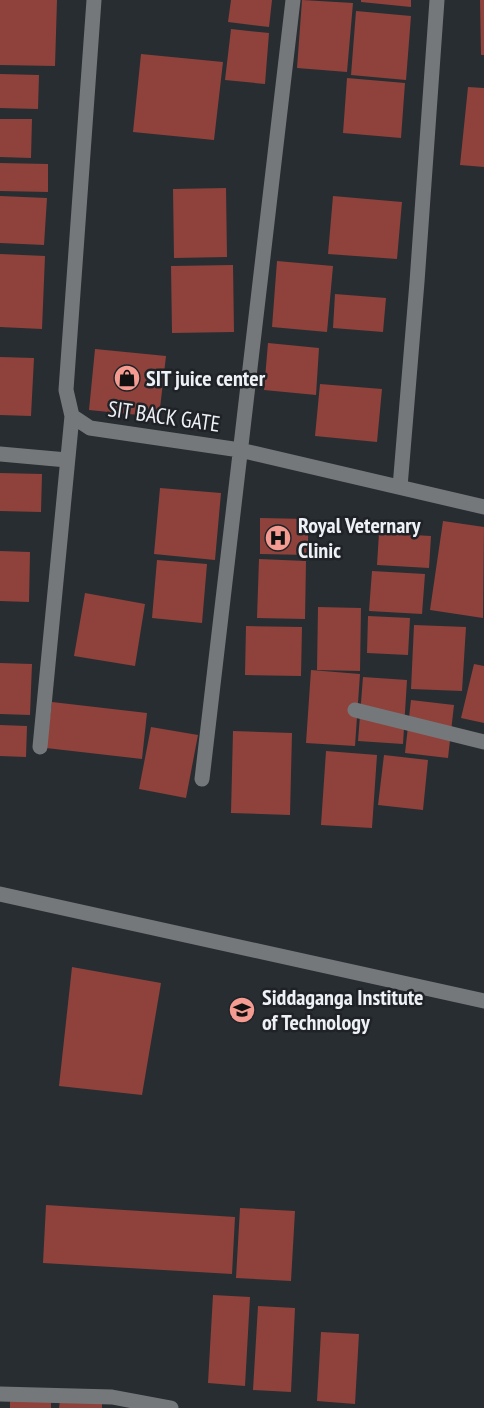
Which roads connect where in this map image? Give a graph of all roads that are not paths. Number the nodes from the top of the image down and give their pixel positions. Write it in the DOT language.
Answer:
graph roads {
  1 [pos="94,0"];
  2 [pos="292,0"];
  3 [pos="437,0"];
  4 [pos="72,416"];
  5 [pos="240,450"];
  6 [pos="0,454"];
  7 [pos="67,460"];
  8 [pos="400,487"];
  9 [pos="484,507"];
  10 [pos="355,710"];
  11 [pos="484,742"];
  12 [pos="40,747"];
  13 [pos="202,779"];
  14 [pos="0,894"];
  15 [pos="484,1001"];
  16 [pos="0,1394"];
  17 [pos="171,1408"];
  1 -- 4 [label="street"];
  2 -- 5 [label="street"];
  3 -- 8 [label="street"];
  4 -- 5 [label="street, SIT BACK GATE"];
  4 -- 7 [label="street"];
  5 -- 8 [label="street, SIT BACK GATE"];
  5 -- 13 [label="street"];
  6 -- 7 [label="street"];
  7 -- 12 [label="street"];
  8 -- 9 [label="street, SIT BACK GATE"];
  10 -- 11 [label="street"];
  14 -- 15 [label="street"];
  16 -- 17 [label="street"];
}
